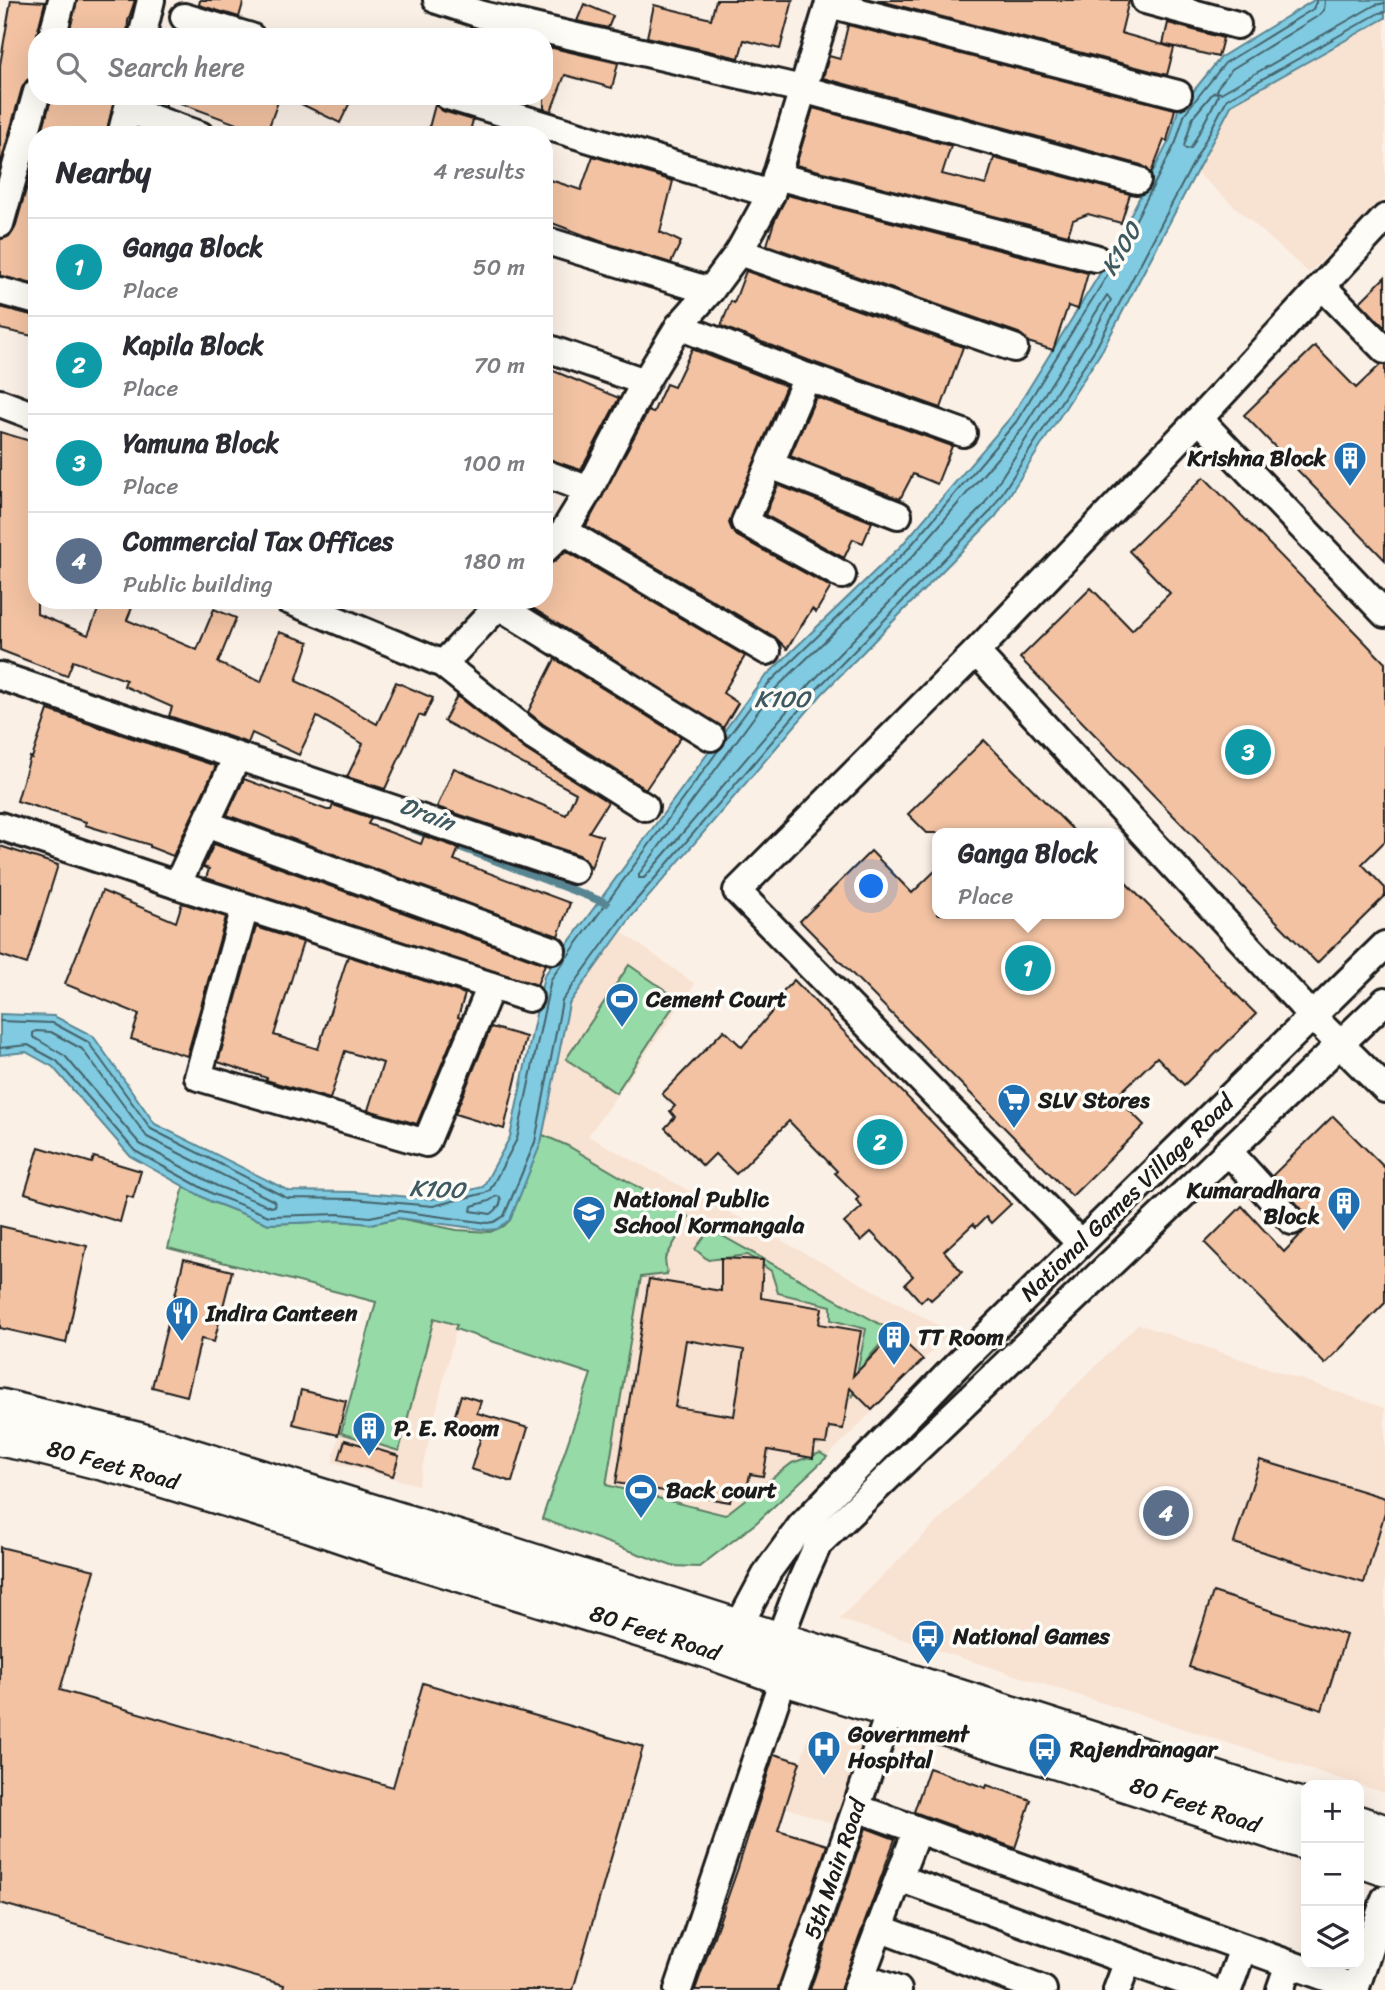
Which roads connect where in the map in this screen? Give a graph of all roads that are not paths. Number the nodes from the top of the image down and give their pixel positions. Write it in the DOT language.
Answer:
graph roads {
  1 [pos="62,0"];
  2 [pos="151,0"];
  3 [pos="438,0"];
  4 [pos="1144,0"];
  5 [pos="830,2"];
  6 [pos="184,17"];
  7 [pos="1237,25"];
  8 [pos="54,28"];
  9 [pos="144,28"];
  10 [pos="221,28"];
  11 [pos="538,28"];
  12 [pos="553,31"];
  13 [pos="802,89"];
  14 [pos="1178,94"];
  15 [pos="33,105"];
  16 [pos="481,105"];
  17 [pos="127,114"];
  18 [pos="169,126"];
  19 [pos="1138,180"];
  20 [pos="773,185"];
  21 [pos="1385,218"];
  22 [pos="0,224"];
  23 [pos="553,243"];
  24 [pos="739,252"];
  25 [pos="1095,258"];
  26 [pos="1322,286"];
  27 [pos="0,291"];
  28 [pos="710,291"];
  29 [pos="28,299"];
  30 [pos="679,326"];
  31 [pos="1014,348"];
  32 [pos="553,350"];
  33 [pos="1385,350"];
  34 [pos="807,377"];
  35 [pos="645,382"];
  36 [pos="0,403"];
  37 [pos="28,414"];
  38 [pos="1199,419"];
  39 [pos="963,433"];
  40 [pos="770,465"];
  41 [pos="553,476"];
  42 [pos="589,490"];
  43 [pos="898,515"];
  44 [pos="564,531"];
  45 [pos="553,541"];
  46 [pos="842,575"];
  47 [pos="310,609"];
  48 [pos="495,609"];
  49 [pos="510,609"];
  50 [pos="1385,614"];
  51 [pos="767,651"];
  52 [pos="976,652"];
  53 [pos="443,664"];
  54 [pos="0,676"];
  55 [pos="711,737"];
  56 [pos="237,757"];
  57 [pos="645,807"];
  58 [pos="206,824"];
  59 [pos="0,825"];
  60 [pos="574,870"];
  61 [pos="177,885"];
  62 [pos="245,907"];
  63 [pos="1385,944"];
  64 [pos="552,950"];
  65 [pos="491,986"];
  66 [pos="530,998"];
  67 [pos="1385,1001"];
  68 [pos="1313,1017"];
  69 [pos="1341,1045"];
  70 [pos="1385,1089"];
  71 [pos="1229,1152"];
  72 [pos="1292,1221"];
  73 [pos="1080,1243"];
  74 [pos="0,1408"];
  75 [pos="0,1437"];
  76 [pos="137,1456"];
  77 [pos="731,1642"];
  78 [pos="777,1662"];
  79 [pos="891,1708"];
  80 [pos="857,1808"];
  81 [pos="1301,1808"];
  82 [pos="1364,1827"];
  83 [pos="917,1830"];
  84 [pos="1385,1834"];
  85 [pos="1301,1839"];
  86 [pos="1364,1860"];
  87 [pos="1385,1867"];
  88 [pos="899,1878"];
  89 [pos="1385,1899"];
  90 [pos="879,1928"];
  91 [pos="1243,1948"];
  92 [pos="1128,1961"];
  93 [pos="1289,1964"];
  94 [pos="858,1984"];
  95 [pos="1176,1984"];
  96 [pos="1356,1989"];
  97 [pos="678,1990"];
  98 [pos="793,1990"];
  99 [pos="898,1990"];
  100 [pos="1042,1990"];
  101 [pos="1116,1990"];
  102 [pos="1209,1990"];
  103 [pos="1228,1990"];
  104 [pos="1280,1990"];
  1 -- 8 [label="street"];
  2 -- 9 [label="street"];
  3 -- 11 [label="street"];
  4 -- 7 [label="street"];
  5 -- 13 [label="street"];
  5 -- 14 [label="street"];
  6 -- 10 [label="street"];
  12 -- 13 [label="street"];
  13 -- 19 [label="street"];
  13 -- 20 [label="street"];
  15 -- 22 [label="street"];
  16 -- 20 [label="street"];
  17 -- 18 [label="street"];
  20 -- 24 [label="street"];
  20 -- 25 [label="street"];
  21 -- 26 [label="street"];
  23 -- 28 [label="street"];
  24 -- 28 [label="street"];
  24 -- 31 [label="street"];
  26 -- 33 [label="street"];
  26 -- 38 [label="street"];
  27 -- 29 [label="street"];
  28 -- 30 [label="street"];
  30 -- 34 [label="street"];
  30 -- 35 [label="street"];
  32 -- 35 [label="street"];
  34 -- 39 [label="street"];
  34 -- 40 [label="street"];
  35 -- 42 [label="street"];
  36 -- 37 [label="street"];
  38 -- 50 [label="street"];
  38 -- 52 [label="street"];
  40 -- 43 [label="street"];
  40 -- 46 [label="street"];
  41 -- 42 [label="street"];
  42 -- 44 [label="street"];
  44 -- 45 [label="street"];
  44 -- 51 [label="street"];
  47 -- 53 [label="street"];
  48 -- 53 [label="street"];
  49 -- 55 [label="street"];
  52 -- 68 [label="street"];
  52 -- 73 [label="street"];
  53 -- 57 [label="street"];
  54 -- 56 [label="street"];
  56 -- 58 [label="street"];
  56 -- 60 [label="street"];
  58 -- 61 [label="street"];
  58 -- 64 [label="street"];
  59 -- 61 [label="street"];
  61 -- 62 [label="street"];
  62 -- 65 [label="street"];
  62 -- 65 [label="street"];
  63 -- 68 [label="street, National Games Village Road"];
  65 -- 66 [label="street"];
  67 -- 69 [label="street, National Games Village Road"];
  68 -- 69 [label="street"];
  68 -- 73 [label="street, National Games Village Road"];
  69 -- 70 [label="street"];
  69 -- 71 [label="street, National Games Village Road"];
  71 -- 72 [label="street"];
  71 -- 78 [label="street, National Games Village Road"];
  73 -- 77 [label="street, National Games Village Road"];
  74 -- 76 [label="main road, 80 Feet Road"];
  75 -- 76 [label="main road, 80 Feet Road"];
  76 -- 77 [label="main road, 80 Feet Road"];
  77 -- 78 [label="main road, 80 Feet Road"];
  78 -- 79 [label="main road, 80 Feet Road"];
  78 -- 81 [label="main road, 80 Feet Road"];
  78 -- 97 [label="street, National Games Village Road"];
  79 -- 80 [label="street, 5th Main Road"];
  79 -- 85 [label="main road, 80 Feet Road"];
  80 -- 83 [label="street"];
  80 -- 98 [label="street, 5th Main Road"];
  82 -- 84 [label="main road"];
  83 -- 88 [label="street"];
  83 -- 91 [label="street"];
  86 -- 87 [label="main road"];
  88 -- 90 [label="street"];
  88 -- 92 [label="street"];
  89 -- 96 [label="street"];
  90 -- 94 [label="street"];
  90 -- 100 [label="street"];
  91 -- 93 [label="street"];
  91 -- 103 [label="street"];
  92 -- 95 [label="street"];
  92 -- 101 [label="street"];
  93 -- 96 [label="street"];
  93 -- 104 [label="street"];
  94 -- 99 [label="street"];
  95 -- 102 [label="street"];
}
